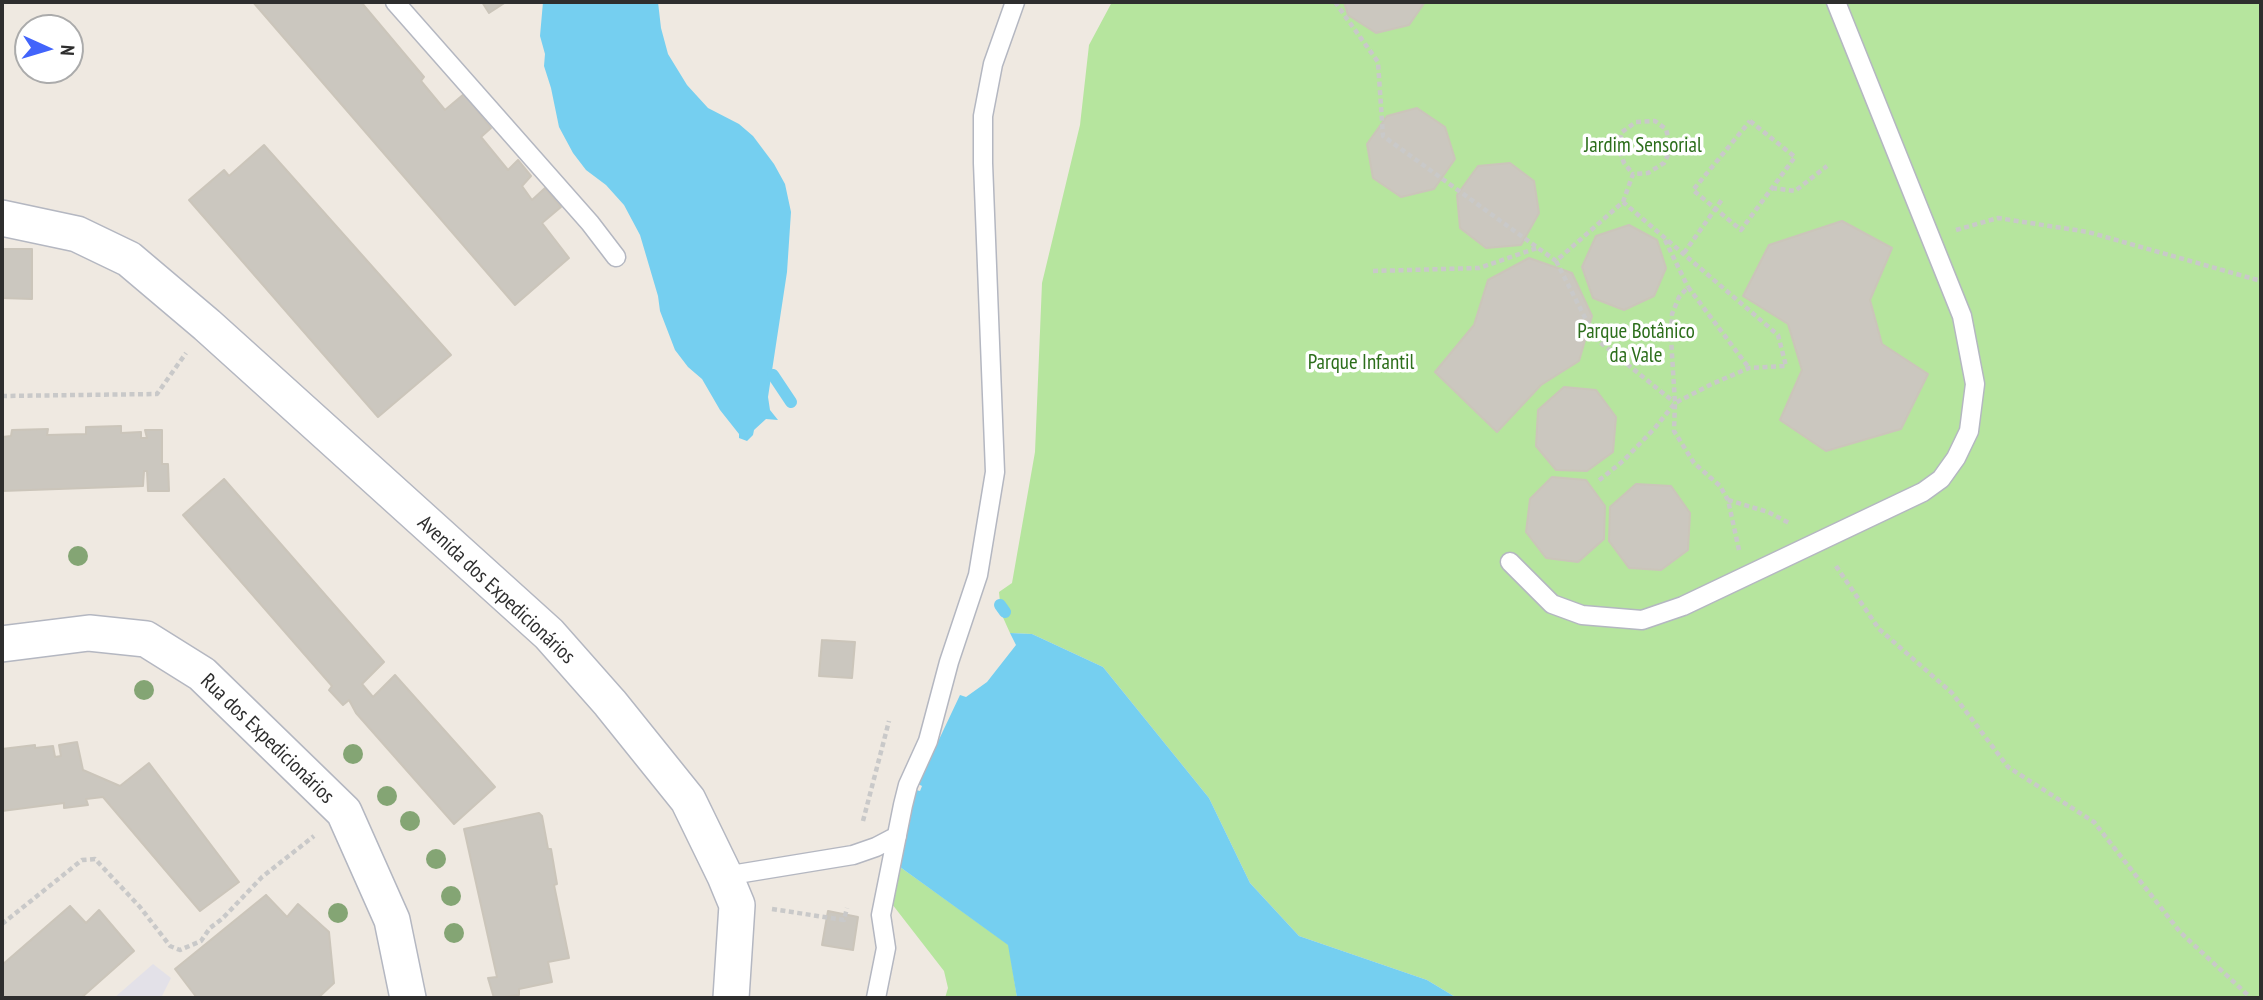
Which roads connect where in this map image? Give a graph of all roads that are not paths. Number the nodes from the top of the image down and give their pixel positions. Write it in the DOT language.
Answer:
graph roads {
  1 [pos="395,2"];
  2 [pos="1015,2"];
  3 [pos="1836,2"];
  4 [pos="2,218"];
  5 [pos="616,257"];
  6 [pos="1510,562"];
  7 [pos="2,644"];
  8 [pos="897,836"];
  9 [pos="731,890"];
  10 [pos="408,998"];
  11 [pos="731,998"];
  12 [pos="876,998"];
  1 -- 5 [label="lane"];
  2 -- 8 [label="lane"];
  3 -- 6 [label="lane"];
  4 -- 9 [label="street, Avenida dos Expedicionários"];
  7 -- 10 [label="street, Rua dos Expedicionários"];
  8 -- 9 [label="lane"];
  8 -- 12 [label="lane"];
  9 -- 11 [label="street, Avenida dos Expedicionários"];
}
